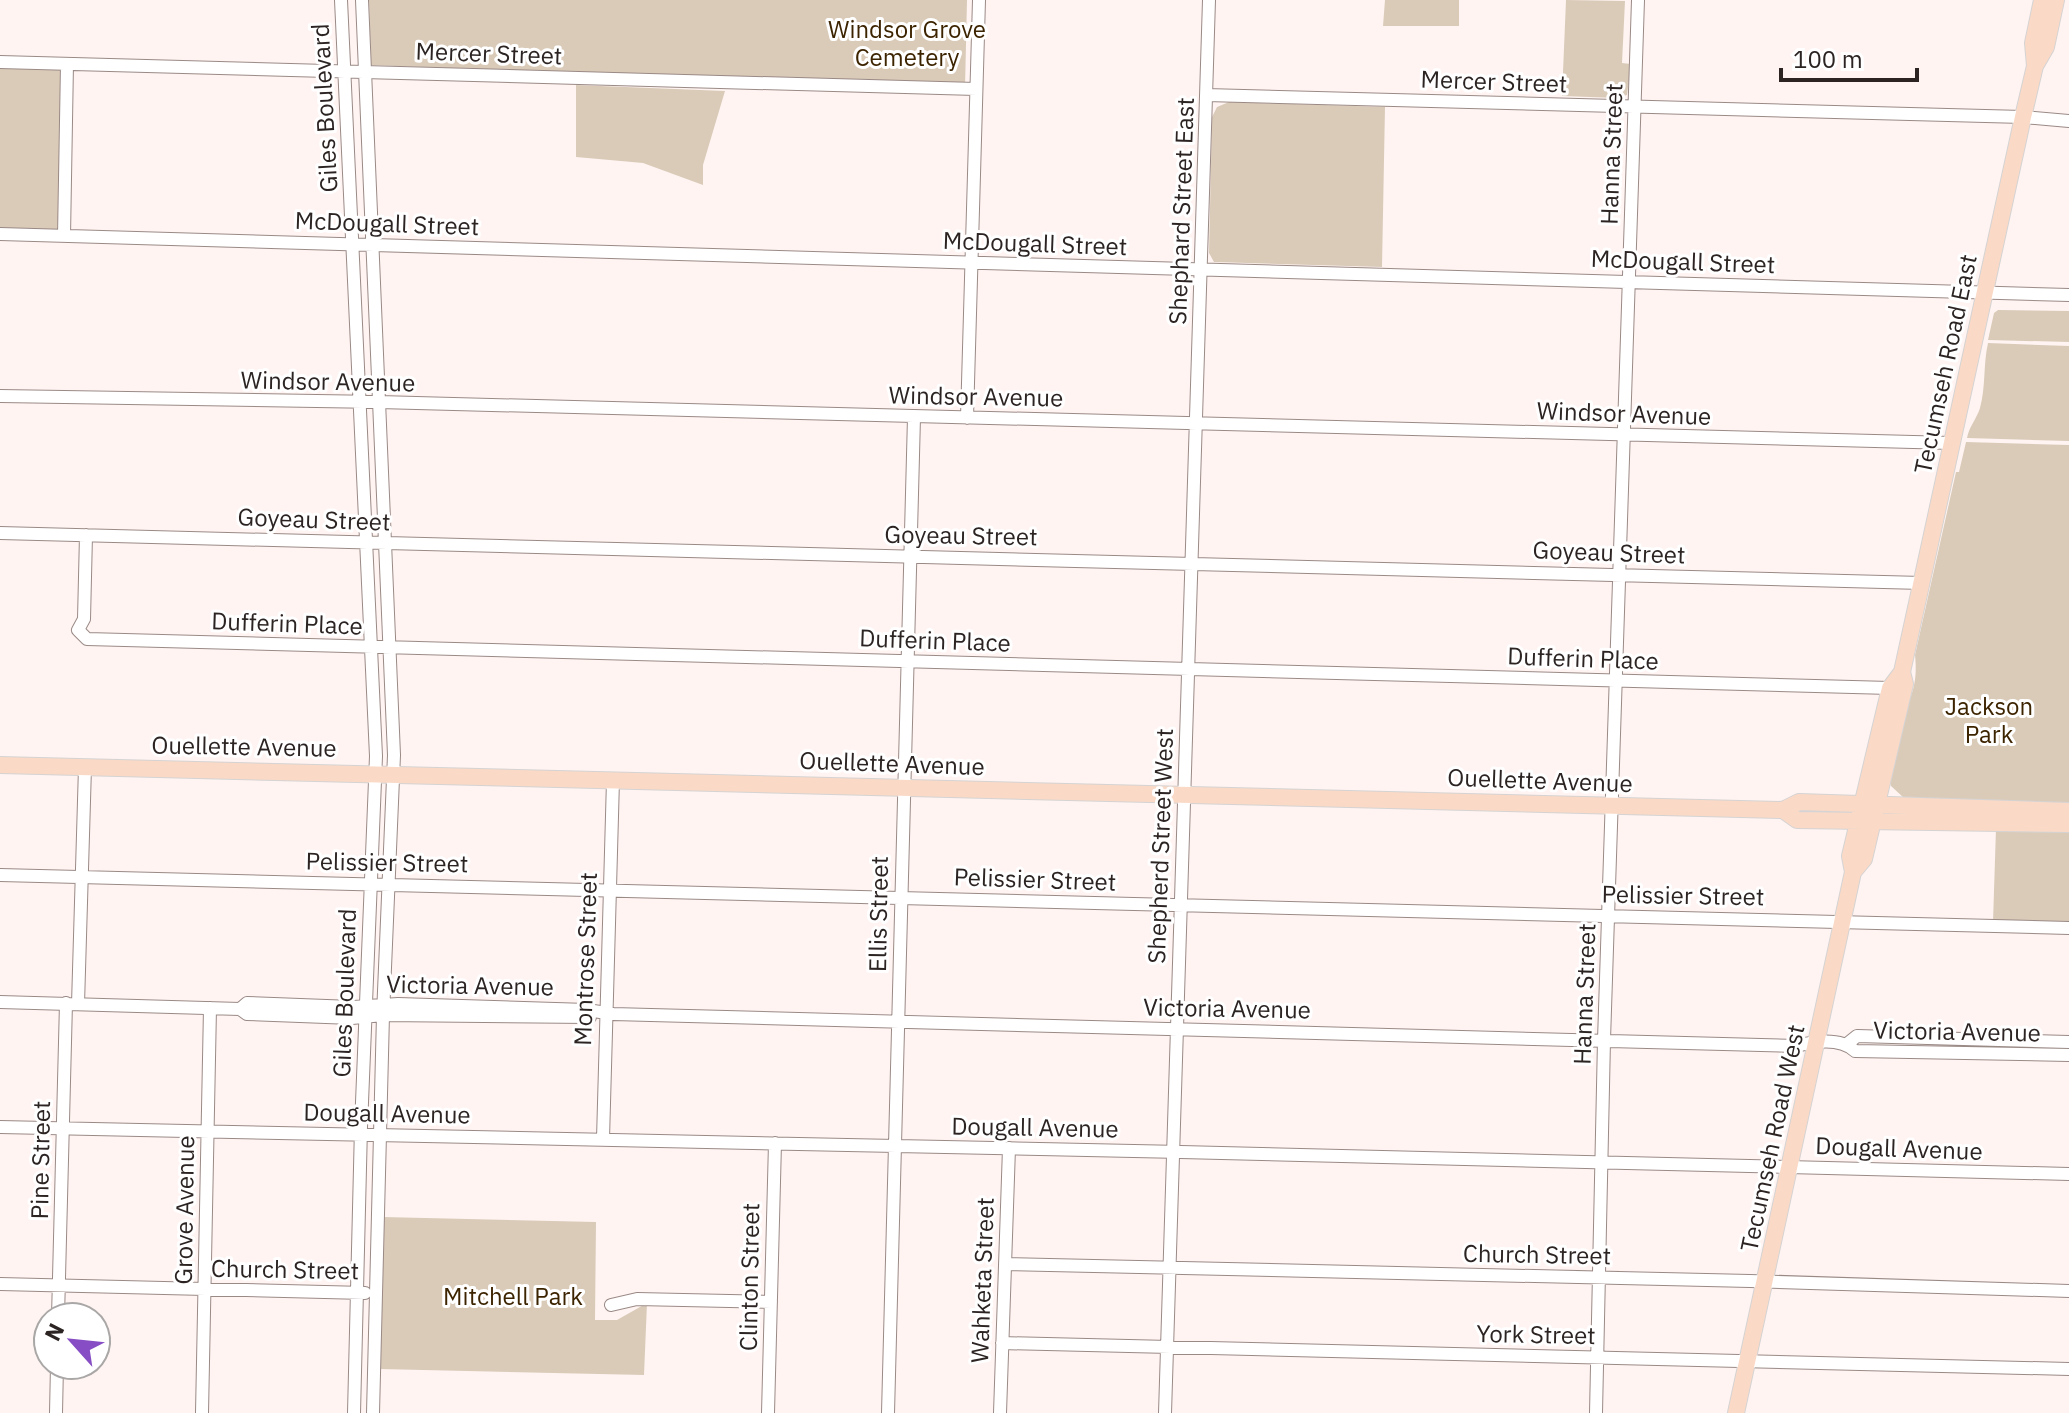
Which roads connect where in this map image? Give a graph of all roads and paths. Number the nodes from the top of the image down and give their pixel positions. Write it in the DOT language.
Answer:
graph roads {
  1 [pos="341,0"];
  2 [pos="362,0"];
  3 [pos="979,0"];
  4 [pos="1209,0"];
  5 [pos="1638,0"];
  6 [pos="2042,0"];
  7 [pos="2056,0"];
  8 [pos="0,62"];
  9 [pos="67,64"];
  10 [pos="2035,66"];
  11 [pos="344,72"];
  12 [pos="365,72"];
  13 [pos="976,89"];
  14 [pos="1206,95"];
  15 [pos="1634,107"];
  16 [pos="2023,117"];
  17 [pos="2069,121"];
  18 [pos="0,234"];
  19 [pos="64,236"];
  20 [pos="353,244"];
  21 [pos="372,245"];
  22 [pos="971,263"];
  23 [pos="1201,270"];
  24 [pos="1629,281"];
  25 [pos="1985,293"];
  26 [pos="2069,295"];
  27 [pos="0,396"];
  28 [pos="379,402"];
  29 [pos="361,404"];
  30 [pos="914,417"];
  31 [pos="967,418"];
  32 [pos="1197,424"];
  33 [pos="1624,435"];
  34 [pos="1952,443"];
  35 [pos="0,533"];
  36 [pos="86,535"];
  37 [pos="367,542"];
  38 [pos="385,543"];
  39 [pos="910,556"];
  40 [pos="1192,563"];
  41 [pos="1620,574"];
  42 [pos="1922,583"];
  43 [pos="372,647"];
  44 [pos="390,648"];
  45 [pos="907,662"];
  46 [pos="1188,669"];
  47 [pos="1902,672"];
  48 [pos="1617,681"];
  49 [pos="1890,688"];
  50 [pos="0,765"];
  51 [pos="85,767"];
  52 [pos="374,773"];
  53 [pos="394,773"];
  54 [pos="613,780"];
  55 [pos="904,787"];
  56 [pos="1184,795"];
  57 [pos="1613,806"];
  58 [pos="1869,806"];
  59 [pos="1783,810"];
  60 [pos="2069,811"];
  61 [pos="1865,823"];
  62 [pos="2069,824"];
  63 [pos="0,875"];
  64 [pos="82,877"];
  65 [pos="370,885"];
  66 [pos="388,885"];
  67 [pos="609,890"];
  68 [pos="901,897"];
  69 [pos="1180,905"];
  70 [pos="1609,915"];
  71 [pos="1842,921"];
  72 [pos="2069,928"];
  73 [pos="0,1002"];
  74 [pos="72,1004"];
  75 [pos="210,1008"];
  76 [pos="383,1009"];
  77 [pos="366,1011"];
  78 [pos="605,1014"];
  79 [pos="898,1021"];
  80 [pos="1176,1028"];
  81 [pos="1604,1040"];
  82 [pos="1817,1041"];
  83 [pos="2069,1042"];
  84 [pos="1847,1044"];
  85 [pos="2069,1055"];
  86 [pos="0,1127"];
  87 [pos="63,1128"];
  88 [pos="208,1132"];
  89 [pos="380,1134"];
  90 [pos="361,1135"];
  91 [pos="603,1139"];
  92 [pos="775,1143"];
  93 [pos="895,1146"];
  94 [pos="1009,1148"];
  95 [pos="1172,1152"];
  96 [pos="1603,1162"];
  97 [pos="1791,1167"];
  98 [pos="2069,1174"];
  99 [pos="1005,1264"];
  100 [pos="1169,1268"];
  101 [pos="1599,1278"];
  102 [pos="1765,1281"];
  103 [pos="0,1284"];
  104 [pos="59,1286"];
  105 [pos="205,1289"];
  106 [pos="2069,1291"];
  107 [pos="357,1293"];
  108 [pos="376,1293"];
  109 [pos="59,1301"];
  110 [pos="771,1302"];
  111 [pos="611,1305"];
  112 [pos="1002,1343"];
  113 [pos="1167,1347"];
  114 [pos="1597,1358"];
  115 [pos="1747,1362"];
  116 [pos="2069,1369"];
  117 [pos="57,1381"];
  118 [pos="56,1413"];
  119 [pos="202,1413"];
  120 [pos="354,1413"];
  121 [pos="373,1413"];
  122 [pos="768,1413"];
  123 [pos="888,1413"];
  124 [pos="1000,1413"];
  125 [pos="1165,1413"];
  126 [pos="1596,1413"];
  127 [pos="1736,1413"];
  1 -- 11 [label="street, Giles Boulevard"];
  2 -- 12 [label="street, Giles Boulevard"];
  3 -- 13 [label="street"];
  4 -- 14 [label="street, Shephard Street East"];
  5 -- 15 [label="street, Hanna Street"];
  6 -- 10 [label="main road, Tecumseh Road East"];
  7 -- 10 [label="main road, Tecumseh Road East"];
  8 -- 9 [label="street, Mercer Street"];
  9 -- 11 [label="street, Mercer Street"];
  9 -- 19 [label="street"];
  10 -- 16 [label="main road, Tecumseh Road East"];
  11 -- 12 [label="street, Mercer Street"];
  11 -- 20 [label="street, Giles Boulevard"];
  12 -- 13 [label="street, Mercer Street"];
  12 -- 21 [label="street, Giles Boulevard"];
  13 -- 22 [label="street"];
  14 -- 15 [label="street, Mercer Street"];
  14 -- 23 [label="street, Shephard Street East"];
  15 -- 16 [label="street, Mercer Street"];
  15 -- 24 [label="street, Hanna Street"];
  16 -- 17 [label="street, Mercer Street"];
  16 -- 25 [label="main road, Tecumseh Road East"];
  18 -- 19 [label="street, McDougall Street"];
  19 -- 20 [label="street, McDougall Street"];
  20 -- 21 [label="street, McDougall Street"];
  20 -- 29 [label="street, Giles Boulevard"];
  21 -- 22 [label="street, McDougall Street"];
  21 -- 28 [label="street, Giles Boulevard"];
  22 -- 23 [label="street, McDougall Street"];
  22 -- 31 [label="street"];
  23 -- 24 [label="street, McDougall Street"];
  23 -- 32 [label="street, Shephard Street East"];
  24 -- 25 [label="street, McDougall Street"];
  24 -- 33 [label="street, Hanna Street"];
  25 -- 26 [label="street, McDougall Street"];
  25 -- 34 [label="main road, Tecumseh Road East"];
  27 -- 29 [label="street, Windsor Avenue"];
  28 -- 29 [label="street, Windsor Avenue"];
  28 -- 30 [label="street, Windsor Avenue"];
  28 -- 38 [label="street, Giles Boulevard"];
  29 -- 37 [label="street, Giles Boulevard"];
  30 -- 31 [label="street, Windsor Avenue"];
  30 -- 39 [label="street, Ellis Street"];
  31 -- 32 [label="street, Windsor Avenue"];
  32 -- 33 [label="street, Windsor Avenue"];
  32 -- 40 [label="street, Shepherd Street West"];
  33 -- 34 [label="street, Windsor Avenue"];
  33 -- 41 [label="street, Hanna Street"];
  34 -- 42 [label="main road, Tecumseh Road East"];
  35 -- 36 [label="street, Goyeau Street"];
  36 -- 37 [label="street, Goyeau Street"];
  36 -- 43 [label="street, Dufferin Place"];
  37 -- 38 [label="street, Goyeau Street"];
  37 -- 43 [label="street, Giles Boulevard"];
  38 -- 39 [label="street, Goyeau Street"];
  38 -- 44 [label="street, Giles Boulevard"];
  39 -- 40 [label="street, Goyeau Street"];
  39 -- 45 [label="street, Ellis Street"];
  40 -- 41 [label="street, Goyeau Street"];
  40 -- 46 [label="street, Shepherd Street West"];
  41 -- 42 [label="street, Goyeau Street"];
  41 -- 48 [label="street, Hanna Street"];
  42 -- 47 [label="main road, Tecumseh Road East"];
  43 -- 44 [label="street, Dufferin Place"];
  43 -- 52 [label="street, Giles Boulevard"];
  44 -- 45 [label="street, Dufferin Place"];
  44 -- 53 [label="street, Giles Boulevard"];
  45 -- 46 [label="street, Dufferin Place"];
  45 -- 55 [label="street, Ellis Street"];
  46 -- 48 [label="street, Dufferin Place"];
  46 -- 56 [label="street, Shepherd Street West"];
  47 -- 49 [label="main road, Tecumseh Road East"];
  47 -- 58 [label="main road, Tecumseh Road East"];
  48 -- 49 [label="street, Dufferin Place"];
  48 -- 57 [label="street, Hanna Street"];
  49 -- 58 [label="main road, Tecumseh Road East"];
  50 -- 51 [label="main road, Ouellette Avenue"];
  51 -- 52 [label="main road, Ouellette Avenue"];
  51 -- 64 [label="street, Pine Street"];
  52 -- 53 [label="main road, Ouellette Avenue"];
  52 -- 65 [label="street, Giles Boulevard"];
  53 -- 54 [label="main road, Ouellette Avenue"];
  53 -- 66 [label="street, Giles Boulevard"];
  54 -- 55 [label="main road, Ouellette Avenue"];
  54 -- 67 [label="street, Montrose Street"];
  55 -- 56 [label="main road, Ouellette Avenue"];
  55 -- 68 [label="street, Ellis Street"];
  56 -- 57 [label="main road, Ouellette Avenue"];
  56 -- 69 [label="street, Shepherd Street West"];
  57 -- 59 [label="main road, Ouellette Avenue"];
  57 -- 70 [label="street, Hanna Street"];
  58 -- 59 [label="main road, Ouellette Avenue"];
  58 -- 60 [label="main road, Ouellette Avenue"];
  58 -- 61 [label="main road, Tecumseh Road East"];
  59 -- 61 [label="main road, Ouellette Avenue"];
  61 -- 62 [label="main road, Ouellette Avenue"];
  61 -- 71 [label="main road, Tecumseh Road West"];
  63 -- 64 [label="street, Pelissier Street"];
  64 -- 65 [label="street, Pelissier Street"];
  64 -- 74 [label="street, Pine Street"];
  65 -- 66 [label="street, Pelissier Street"];
  65 -- 77 [label="street, Giles Boulevard"];
  66 -- 67 [label="street, Pelissier Street"];
  66 -- 76 [label="street, Giles Boulevard"];
  67 -- 68 [label="street, Pelissier Street"];
  67 -- 78 [label="street, Montrose Street"];
  68 -- 69 [label="street, Pelissier Street"];
  68 -- 79 [label="street, Ellis Street"];
  69 -- 70 [label="street, Pelissier Street"];
  69 -- 80 [label="street, Shepherd Street West"];
  70 -- 71 [label="street, Pelissier Street"];
  70 -- 81 [label="street, Hanna Street"];
  71 -- 72 [label="street, Pelissier Street"];
  71 -- 82 [label="main road, Tecumseh Road West"];
  73 -- 74 [label="street, Victoria Avenue"];
  74 -- 75 [label="street, Victoria Avenue"];
  74 -- 87 [label="street, Pine Street"];
  75 -- 77 [label="street, Victoria Avenue"];
  75 -- 88 [label="street, Grove Avenue"];
  76 -- 77 [label="street, Victoria Avenue"];
  76 -- 78 [label="street, Victoria Avenue"];
  76 -- 89 [label="street, Giles Boulevard"];
  77 -- 90 [label="street, Giles Boulevard"];
  78 -- 79 [label="street, Victoria Avenue"];
  78 -- 91 [label="street, Montrose Street"];
  79 -- 80 [label="street, Victoria Avenue"];
  79 -- 93 [label="street, Ellis Street"];
  80 -- 81 [label="street, Victoria Avenue"];
  80 -- 95 [label="street, Shepherd Street West"];
  81 -- 82 [label="street, Victoria Avenue"];
  81 -- 96 [label="street, Hanna Street"];
  82 -- 84 [label="street, Victoria Avenue"];
  82 -- 97 [label="main road, Tecumseh Road West"];
  83 -- 84 [label="street, Victoria Avenue"];
  84 -- 85 [label="street, Victoria Avenue"];
  86 -- 87 [label="street, Dougall Avenue"];
  87 -- 88 [label="street, Dougall Avenue"];
  87 -- 104 [label="street, Pine Street"];
  88 -- 90 [label="street, Dougall Avenue"];
  88 -- 105 [label="street, Grove Avenue"];
  89 -- 90 [label="street, Dougall Avenue"];
  89 -- 91 [label="street, Dougall Avenue"];
  89 -- 108 [label="street, Giles Boulevard"];
  90 -- 107 [label="street, Giles Boulevard"];
  91 -- 92 [label="street, Dougall Avenue"];
  92 -- 93 [label="street, Dougall Avenue"];
  92 -- 110 [label="street, Clinton Street"];
  93 -- 94 [label="street, Dougall Avenue"];
  93 -- 123 [label="street, Ellis Street"];
  94 -- 95 [label="street, Dougall Avenue"];
  94 -- 99 [label="street, Wahketa Street"];
  95 -- 96 [label="street, Dougall Avenue"];
  95 -- 100 [label="street, Shepherd Street West"];
  96 -- 97 [label="street, Dougall Avenue"];
  96 -- 101 [label="street, Hanna Street"];
  97 -- 98 [label="street, Dougall Avenue"];
  97 -- 102 [label="main road, Tecumseh Road West"];
  99 -- 100 [label="street, Church Street"];
  99 -- 112 [label="street, Wahketa Street"];
  100 -- 101 [label="street, Church Street"];
  100 -- 113 [label="street, Shepherd Street West"];
  101 -- 102 [label="street, Church Street"];
  101 -- 114 [label="street, Hanna Street"];
  102 -- 106 [label="street, Church Street"];
  102 -- 115 [label="main road, Tecumseh Road West"];
  103 -- 104 [label="street, Church Street"];
  104 -- 105 [label="street, Church Street"];
  104 -- 109 [label="street, Pine Street"];
  105 -- 107 [label="street, Church Street"];
  105 -- 119 [label="street, Grove Avenue"];
  107 -- 108 [label="street, Church Street"];
  107 -- 120 [label="street, Giles Boulevard"];
  108 -- 121 [label="street, Giles Boulevard"];
  110 -- 111 [label="street"];
  110 -- 122 [label="street, Clinton Street"];
  112 -- 113 [label="street, York Street"];
  112 -- 124 [label="street, Wahketa Street"];
  113 -- 114 [label="street, York Street"];
  113 -- 125 [label="street, Shepherd Street West"];
  114 -- 115 [label="street, York Street"];
  114 -- 126 [label="street, Hanna Street"];
  115 -- 116 [label="street, York Street"];
  115 -- 127 [label="main road, Tecumseh Road West"];
  117 -- 118 [label="street"];
}
